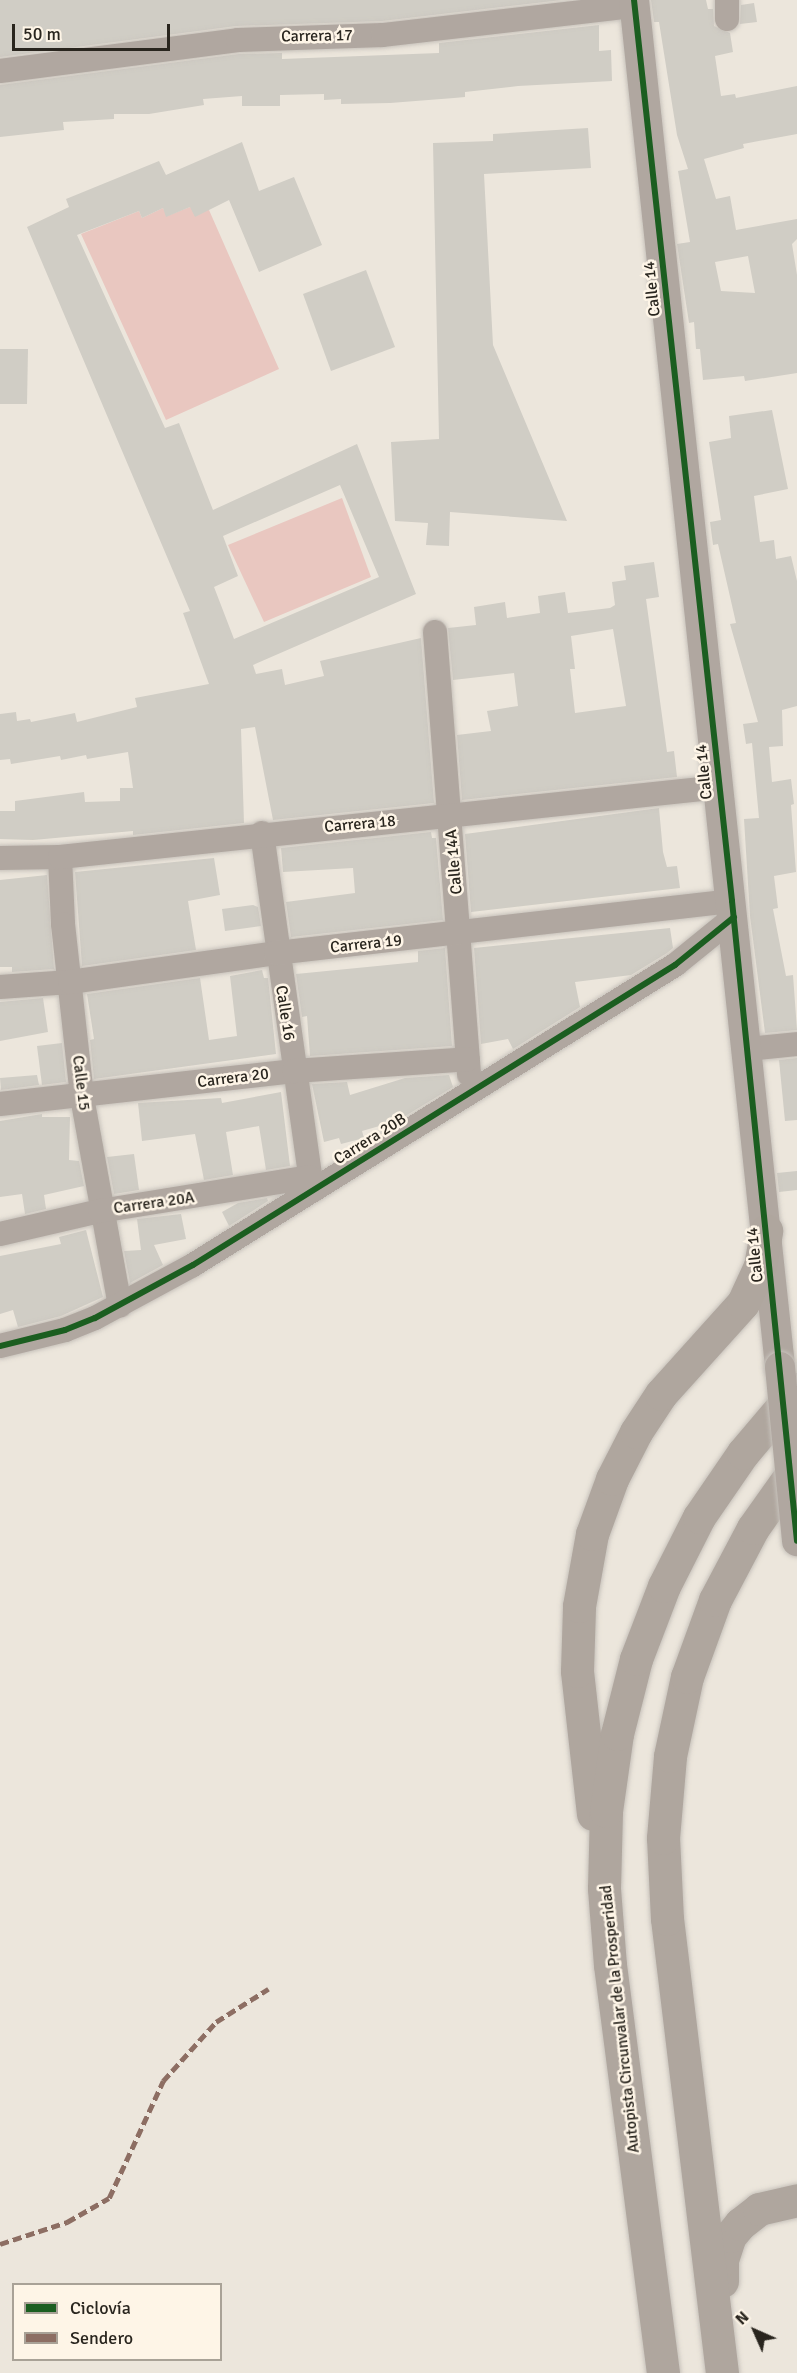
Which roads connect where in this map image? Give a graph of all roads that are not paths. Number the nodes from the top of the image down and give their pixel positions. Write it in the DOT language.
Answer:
graph roads {
  1 [pos="634,3"];
  2 [pos="0,71"];
  3 [pos="435,632"];
  4 [pos="720,787"];
  5 [pos="450,816"];
  6 [pos="262,834"];
  7 [pos="60,857"];
  8 [pos="0,858"];
  9 [pos="733,909"];
  10 [pos="461,934"];
  11 [pos="276,952"];
  12 [pos="69,982"];
  13 [pos="0,987"];
  14 [pos="797,1044"];
  15 [pos="747,1049"];
  16 [pos="468,1059"];
  17 [pos="294,1071"];
  18 [pos="470,1092"];
  19 [pos="82,1097"];
  20 [pos="0,1104"];
  21 [pos="311,1184"];
  22 [pos="100,1211"];
  23 [pos="766,1231"];
  24 [pos="0,1234"];
  25 [pos="120,1306"];
  26 [pos="0,1346"];
  27 [pos="789,1378"];
  28 [pos="797,1466"];
  29 [pos="797,1541"];
  30 [pos="610,1965"];
  31 [pos="797,2200"];
  32 [pos="663,2373"];
  33 [pos="722,2373"];
  1 -- 2 [label="street, Carrera 17"];
  1 -- 4 [label="street, Calle 14"];
  3 -- 5 [label="street, Calle 14A"];
  4 -- 5 [label="street, Carrera 18"];
  4 -- 9 [label="street, Calle 14"];
  5 -- 6 [label="street, Carrera 18"];
  5 -- 10 [label="street, Calle 14A"];
  6 -- 7 [label="street, Carrera 18"];
  6 -- 11 [label="street, Calle 16"];
  7 -- 8 [label="street, Carrera 18"];
  7 -- 12 [label="street, Calle 15"];
  9 -- 10 [label="street, Carrera 19"];
  9 -- 15 [label="street, Calle 14"];
  9 -- 18 [label="street, Carrera 20B"];
  10 -- 11 [label="street, Carrera 19"];
  10 -- 16 [label="street, Calle 14A"];
  11 -- 12 [label="street, Carrera 19"];
  11 -- 17 [label="street, Calle 16"];
  12 -- 13 [label="street, Carrera 19"];
  12 -- 19 [label="street, Calle 15"];
  14 -- 15 [label="street"];
  15 -- 23 [label="street, Calle 14"];
  16 -- 17 [label="street, Carrera 20"];
  16 -- 18 [label="street, Calle 14A"];
  17 -- 19 [label="street, Carrera 20"];
  17 -- 21 [label="street, Calle 16"];
  18 -- 21 [label="street, Carrera 20B"];
  19 -- 20 [label="street, Carrera 20"];
  19 -- 22 [label="street, Calle 15"];
  21 -- 22 [label="street, Carrera 20A"];
  21 -- 25 [label="street, Carrera 20B"];
  22 -- 24 [label="street, Carrera 20A"];
  22 -- 25 [label="street, Calle 15"];
  23 -- 27 [label="street, Calle 14"];
  23 -- 30 [label="highway"];
  25 -- 26 [label="street, Carrera 20B"];
  27 -- 29 [label="street, Calle 14, bridge"];
  27 -- 30 [label="highway, Autopista Circunvalar de la Prosperidad"];
  28 -- 33 [label="highway"];
  30 -- 32 [label="highway, Autopista Circunvalar de la Prosperidad"];
  31 -- 33 [label="highway"];
}
